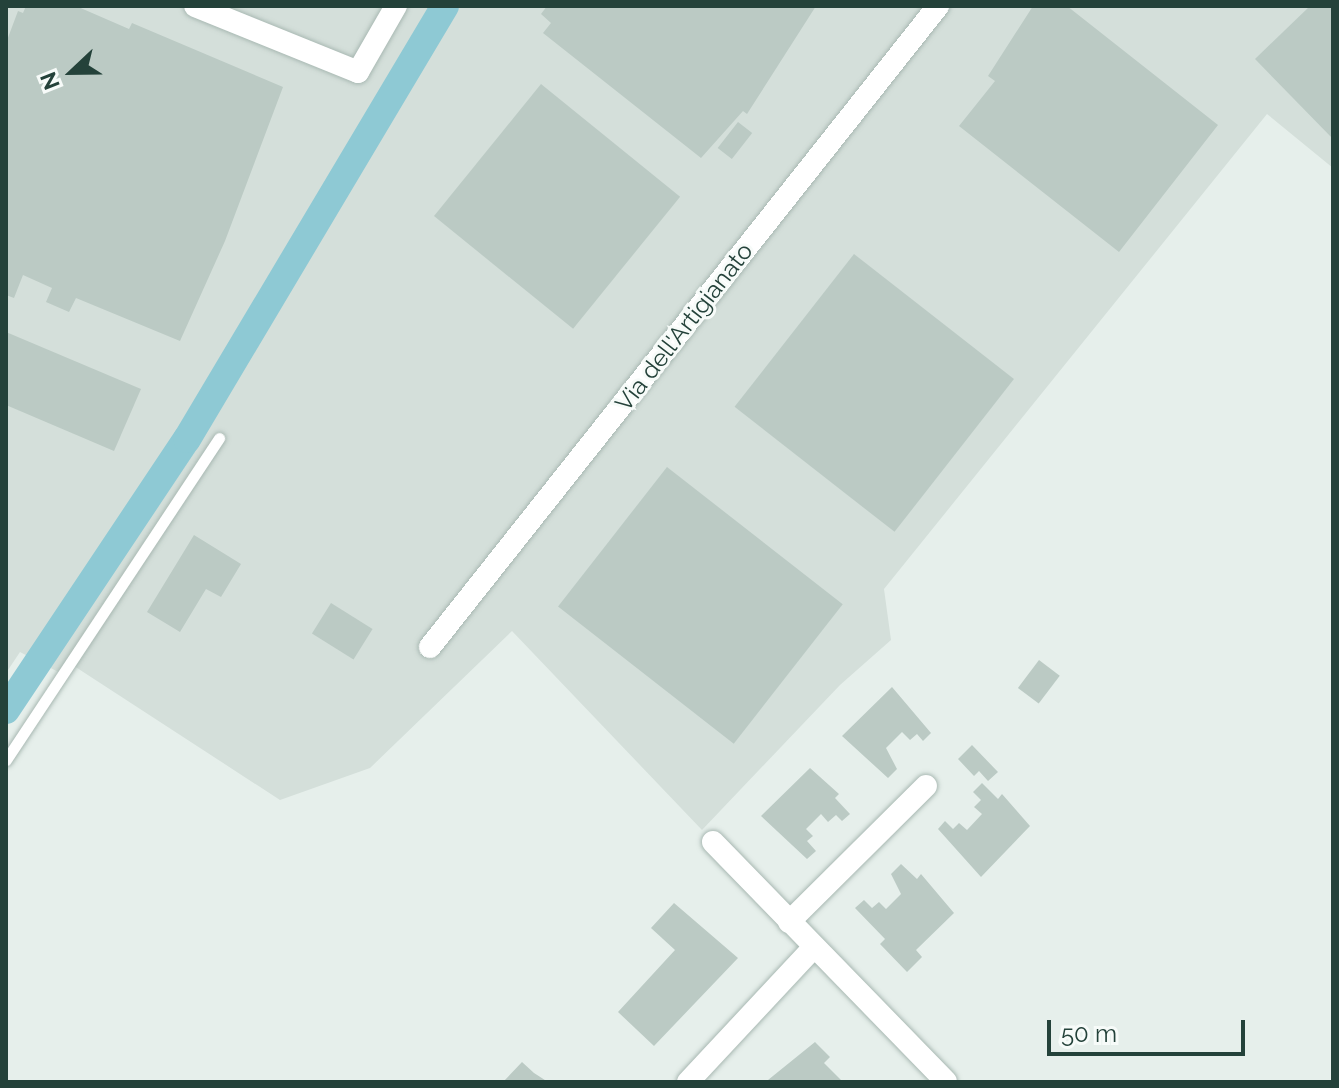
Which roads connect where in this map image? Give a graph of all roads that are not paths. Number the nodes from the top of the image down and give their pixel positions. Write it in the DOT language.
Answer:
graph roads {
  1 [pos="195,6"];
  2 [pos="396,6"];
  3 [pos="938,6"];
  4 [pos="219,438"];
  5 [pos="430,647"];
  6 [pos="6,760"];
  7 [pos="926,786"];
  8 [pos="713,842"];
  9 [pos="789,922"];
  10 [pos="813,948"];
  11 [pos="688,1082"];
  12 [pos="946,1082"];
  1 -- 2 [label="street"];
  3 -- 5 [label="street, Via dell'Artigianato"];
  4 -- 6 [label="lane"];
  7 -- 9 [label="street"];
  8 -- 9 [label="street"];
  9 -- 10 [label="street"];
  10 -- 11 [label="street"];
  10 -- 12 [label="street"];
}
